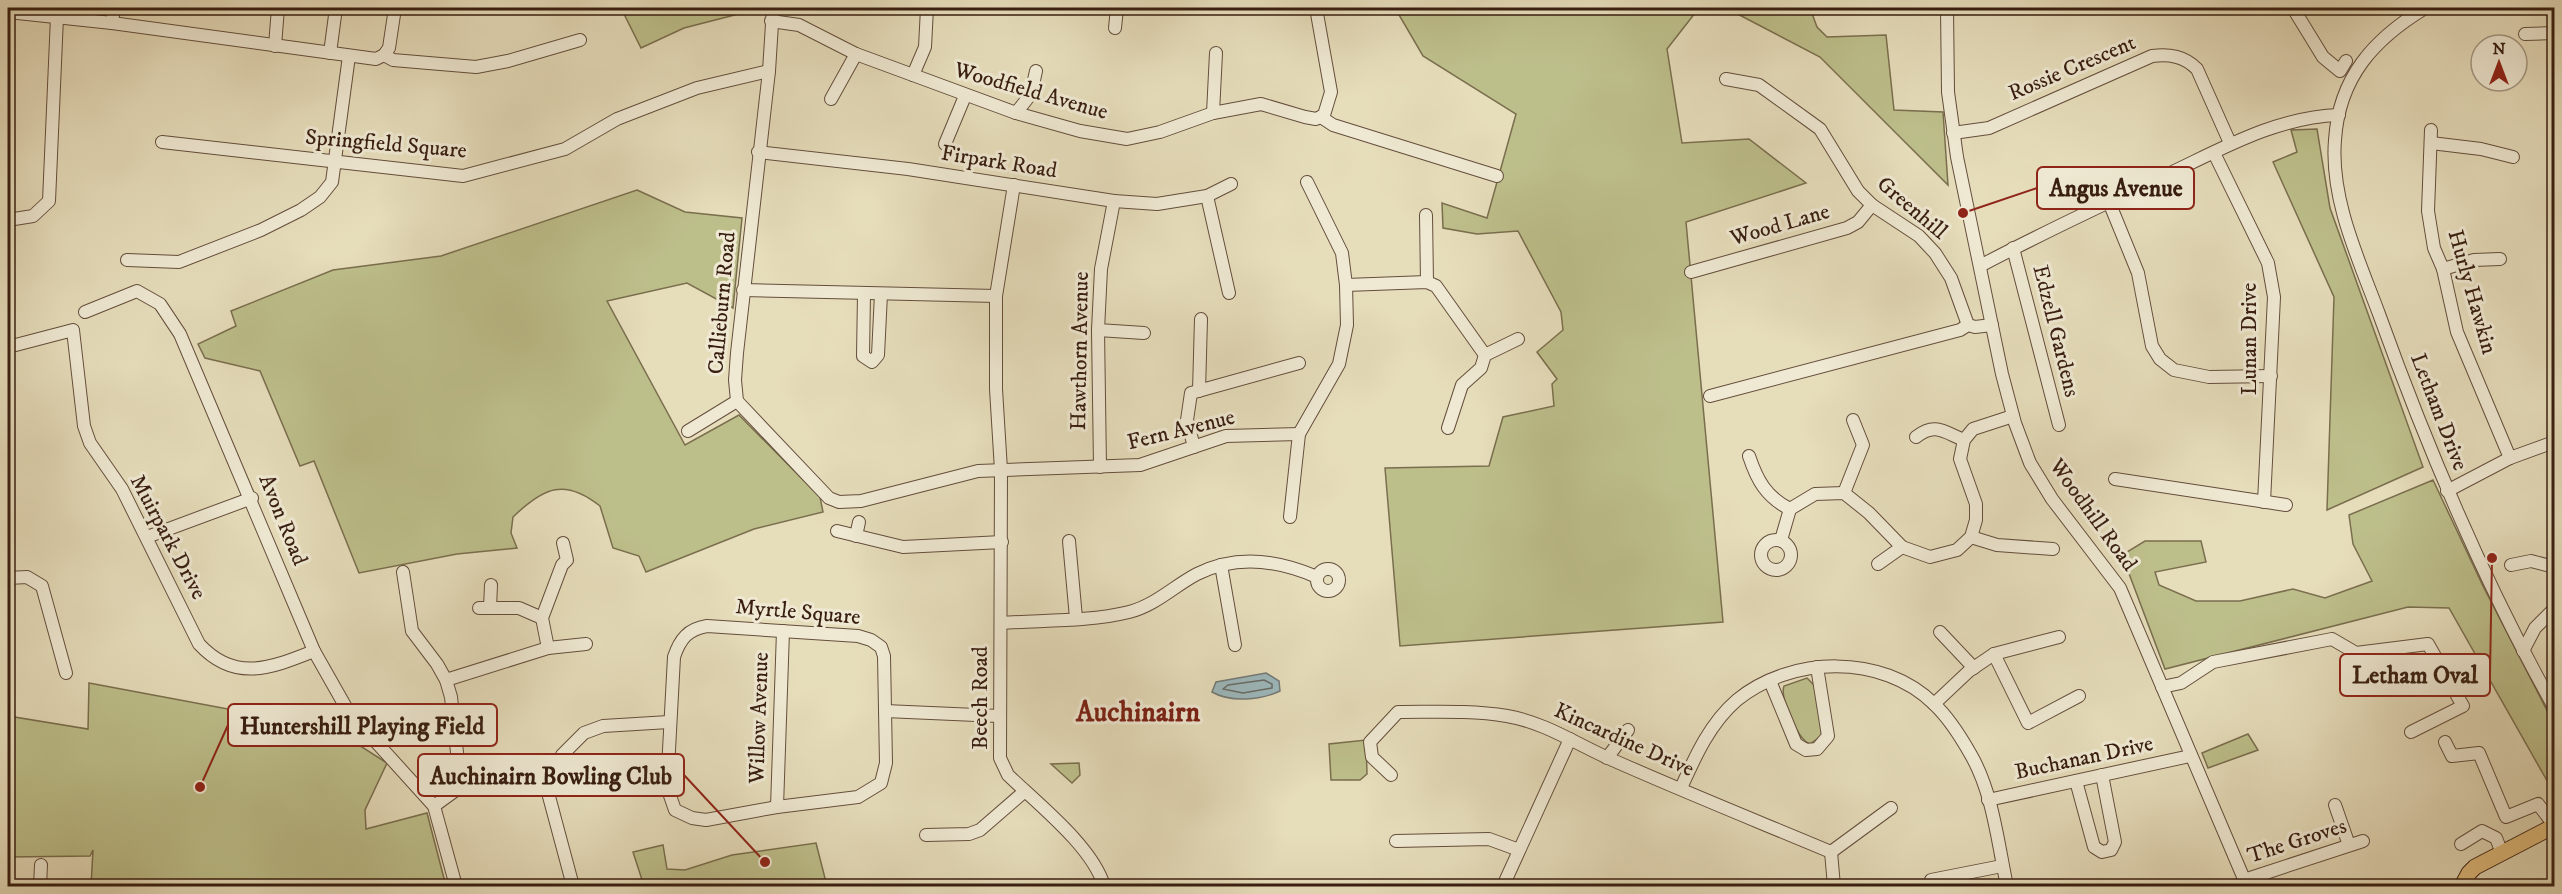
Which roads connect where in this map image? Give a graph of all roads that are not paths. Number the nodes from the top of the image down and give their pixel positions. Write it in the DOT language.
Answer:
graph roads {
  1 [pos="114,8"];
  2 [pos="278,8"];
  3 [pos="336,8"];
  4 [pos="395,8"];
  5 [pos="773,8"];
  6 [pos="927,8"];
  7 [pos="1117,8"];
  8 [pos="1316,8"];
  9 [pos="1947,8"];
  10 [pos="2293,8"];
  11 [pos="2425,8"];
  12 [pos="39,11"];
  13 [pos="8,12"];
  14 [pos="57,17"];
  15 [pos="771,21"];
  16 [pos="112,23"];
  17 [pos="1115,28"];
  18 [pos="2554,33"];
  19 [pos="2529,34"];
  20 [pos="580,40"];
  21 [pos="275,46"];
  22 [pos="330,52"];
  23 [pos="1216,52"];
  24 [pos="856,54"];
  25 [pos="384,55"];
  26 [pos="349,56"];
  27 [pos="2346,61"];
  28 [pos="769,71"];
  29 [pos="1036,71"];
  30 [pos="914,75"];
  31 [pos="1726,79"];
  32 [pos="965,96"];
  33 [pos="831,99"];
  34 [pos="1324,112"];
  35 [pos="1016,113"];
  36 [pos="1213,113"];
  37 [pos="2338,115"];
  38 [pos="2431,129"];
  39 [pos="1953,133"];
  40 [pos="162,142"];
  41 [pos="2230,143"];
  42 [pos="2431,143"];
  43 [pos="945,144"];
  44 [pos="758,152"];
  45 [pos="2214,153"];
  46 [pos="2513,157"];
  47 [pos="335,161"];
  48 [pos="1497,176"];
  49 [pos="1307,182"];
  50 [pos="1232,184"];
  51 [pos="1014,185"];
  52 [pos="1207,196"];
  53 [pos="1114,201"];
  54 [pos="2109,202"];
  55 [pos="1872,205"];
  56 [pos="1426,214"];
  57 [pos="8,220"];
  58 [pos="2013,248"];
  59 [pos="2500,259"];
  60 [pos="127,260"];
  61 [pos="1980,266"];
  62 [pos="2443,269"];
  63 [pos="1691,272"];
  64 [pos="1426,282"];
  65 [pos="1346,285"];
  66 [pos="743,290"];
  67 [pos="1229,293"];
  68 [pos="864,294"];
  69 [pos="881,294"];
  70 [pos="996,296"];
  71 [pos="85,312"];
  72 [pos="1202,319"];
  73 [pos="1968,325"];
  74 [pos="1992,325"];
  75 [pos="1098,330"];
  76 [pos="1144,333"];
  77 [pos="1518,339"];
  78 [pos="8,347"];
  79 [pos="1485,355"];
  80 [pos="1299,363"];
  81 [pos="2271,376"];
  82 [pos="1199,391"];
  83 [pos="1710,396"];
  84 [pos="737,400"];
  85 [pos="2013,416"];
  86 [pos="1853,420"];
  87 [pos="2059,425"];
  88 [pos="1448,428"];
  89 [pos="688,431"];
  90 [pos="1299,434"];
  91 [pos="1916,437"];
  92 [pos="1964,440"];
  93 [pos="2554,442"];
  94 [pos="1194,447"];
  95 [pos="1749,456"];
  96 [pos="2510,458"];
  97 [pos="1100,467"];
  98 [pos="1002,470"];
  99 [pos="2115,479"];
  100 [pos="2447,491"];
  101 [pos="1844,493"];
  102 [pos="252,498"];
  103 [pos="2264,502"];
  104 [pos="2286,505"];
  105 [pos="1790,509"];
  106 [pos="1290,517"];
  107 [pos="859,522"];
  108 [pos="837,531"];
  109 [pos="856,536"];
  110 [pos="147,537"];
  111 [pos="1971,537"];
  112 [pos="1781,540"];
  113 [pos="1070,541"];
  114 [pos="1002,542"];
  115 [pos="563,543"];
  116 [pos="1902,547"];
  117 [pos="2053,549"];
  118 [pos="1878,564"];
  119 [pos="1221,565"];
  120 [pos="2511,565"];
  121 [pos="2554,567"];
  122 [pos="403,572"];
  123 [pos="1317,577"];
  124 [pos="8,578"];
  125 [pos="491,585"];
  126 [pos="2554,611"];
  127 [pos="542,618"];
  128 [pos="1077,618"];
  129 [pos="1001,623"];
  130 [pos="783,631"];
  131 [pos="1940,632"];
  132 [pos="2059,637"];
  133 [pos="586,644"];
  134 [pos="1235,645"];
  135 [pos="548,648"];
  136 [pos="314,651"];
  137 [pos="2523,651"];
  138 [pos="1994,654"];
  139 [pos="1817,667"];
  140 [pos="1974,668"];
  141 [pos="66,674"];
  142 [pos="446,680"];
  143 [pos="1770,681"];
  144 [pos="2162,687"];
  145 [pos="2079,696"];
  146 [pos="1934,704"];
  147 [pos="2554,707"];
  148 [pos="885,711"];
  149 [pos="999,716"];
  150 [pos="669,722"];
  151 [pos="1629,730"];
  152 [pos="2411,732"];
  153 [pos="1570,739"];
  154 [pos="2445,742"];
  155 [pos="2190,756"];
  156 [pos="1607,758"];
  157 [pos="1391,775"];
  158 [pos="2102,775"];
  159 [pos="2076,781"];
  160 [pos="1681,788"];
  161 [pos="1025,791"];
  162 [pos="1988,800"];
  163 [pos="2334,805"];
  164 [pos="434,806"];
  165 [pos="777,807"];
  166 [pos="1891,808"];
  167 [pos="2554,826"];
  168 [pos="926,835"];
  169 [pos="1396,841"];
  170 [pos="2363,841"];
  171 [pos="2461,844"];
  172 [pos="2349,846"];
  173 [pos="1519,850"];
  174 [pos="1831,852"];
  175 [pos="2502,853"];
  176 [pos="41,866"];
  177 [pos="2002,866"];
  178 [pos="1931,880"];
  179 [pos="2245,883"];
  180 [pos="40,886"];
  181 [pos="456,886"];
  182 [pos="573,886"];
  183 [pos="1104,886"];
  184 [pos="1503,886"];
  185 [pos="1834,886"];
  186 [pos="2007,886"];
  187 [pos="2462,886"];
  1 -- 16 [label="street"];
  2 -- 21 [label="street"];
  3 -- 22 [label="street"];
  4 -- 25 [label="street"];
  5 -- 15 [label="street, Callieburn Road"];
  6 -- 30 [label="street"];
  7 -- 17 [label="street"];
  8 -- 34 [label="street"];
  9 -- 39 [label="street, Woodhill Road"];
  10 -- 27 [label="street"];
  11 -- 37 [label="street, Letham Drive"];
  12 -- 13 [label="street"];
  12 -- 14 [label="street"];
  14 -- 16 [label="street"];
  14 -- 57 [label="street"];
  15 -- 24 [label="street, Woodfield Avenue"];
  15 -- 28 [label="street, Callieburn Road"];
  16 -- 21 [label="street"];
  18 -- 19 [label="street"];
  20 -- 25 [label="street"];
  21 -- 22 [label="street"];
  22 -- 26 [label="street"];
  23 -- 36 [label="street"];
  24 -- 30 [label="street, Woodfield Avenue"];
  24 -- 33 [label="street"];
  25 -- 26 [label="street"];
  26 -- 47 [label="street"];
  28 -- 44 [label="street, Callieburn Road"];
  28 -- 47 [label="street, Springfield Square"];
  29 -- 35 [label="street"];
  30 -- 32 [label="street, Woodfield Avenue"];
  31 -- 55 [label="street, Greenhill"];
  32 -- 35 [label="street, Woodfield Avenue"];
  32 -- 43 [label="street"];
  34 -- 36 [label="street, Woodfield Avenue"];
  34 -- 48 [label="street, Woodfield Avenue"];
  35 -- 36 [label="street, Woodfield Avenue"];
  37 -- 41 [label="street"];
  37 -- 100 [label="street, Letham Drive"];
  38 -- 42 [label="street, Hurly Hawkin"];
  39 -- 41 [label="street, Rossie Crescent"];
  39 -- 61 [label="street, Woodhill Road"];
  40 -- 47 [label="street, Springfield Square"];
  41 -- 45 [label="street"];
  42 -- 46 [label="street"];
  42 -- 62 [label="street, Hurly Hawkin"];
  44 -- 51 [label="street, Firpark Road"];
  44 -- 66 [label="street, Callieburn Road"];
  45 -- 54 [label="street"];
  45 -- 81 [label="street, Lunan Drive"];
  47 -- 60 [label="street"];
  49 -- 65 [label="street"];
  50 -- 52 [label="street, Firpark Road"];
  51 -- 53 [label="street, Firpark Road"];
  51 -- 70 [label="street, Beech Road"];
  52 -- 53 [label="street, Firpark Road"];
  52 -- 67 [label="street"];
  53 -- 75 [label="street, Hawthorn Avenue"];
  54 -- 58 [label="street"];
  54 -- 81 [label="street"];
  55 -- 63 [label="street, Wood Lane"];
  55 -- 73 [label="street, Greenhill"];
  56 -- 64 [label="street"];
  58 -- 61 [label="street"];
  58 -- 87 [label="street, Edzell Gardens"];
  59 -- 62 [label="street"];
  61 -- 74 [label="street, Woodhill Road"];
  62 -- 96 [label="street, Hurly Hawkin"];
  64 -- 65 [label="street"];
  64 -- 79 [label="street"];
  65 -- 90 [label="street"];
  66 -- 68 [label="street"];
  66 -- 84 [label="street, Callieburn Road"];
  68 -- 69 [label="street"];
  68 -- 69 [label="street"];
  69 -- 70 [label="street"];
  70 -- 98 [label="street, Beech Road"];
  71 -- 102 [label="street, Avon Road"];
  72 -- 82 [label="street"];
  73 -- 74 [label="street"];
  73 -- 83 [label="street"];
  74 -- 85 [label="street, Woodhill Road"];
  75 -- 76 [label="street"];
  75 -- 97 [label="street, Hawthorn Avenue"];
  77 -- 79 [label="street"];
  78 -- 110 [label="street, Muirpark Drive"];
  79 -- 88 [label="street"];
  80 -- 82 [label="street"];
  81 -- 103 [label="street, Lunan Drive"];
  82 -- 94 [label="street"];
  84 -- 89 [label="street"];
  84 -- 98 [label="street, Callieburn Road"];
  85 -- 92 [label="street"];
  85 -- 144 [label="street, Woodhill Road"];
  86 -- 101 [label="street"];
  90 -- 94 [label="street, Fern Avenue"];
  90 -- 106 [label="street"];
  91 -- 92 [label="street"];
  92 -- 111 [label="street"];
  93 -- 96 [label="street"];
  94 -- 97 [label="street, Fern Avenue"];
  95 -- 105 [label="street"];
  96 -- 100 [label="street"];
  97 -- 98 [label="street, Fern Avenue"];
  98 -- 114 [label="street, Beech Road"];
  99 -- 103 [label="street"];
  100 -- 137 [label="street, Letham Drive"];
  101 -- 105 [label="street"];
  101 -- 116 [label="street"];
  102 -- 110 [label="street"];
  102 -- 136 [label="street, Avon Road"];
  103 -- 104 [label="street"];
  105 -- 112 [label="street"];
  107 -- 109 [label="street"];
  108 -- 109 [label="street"];
  109 -- 114 [label="street"];
  110 -- 136 [label="street, Muirpark Drive"];
  111 -- 116 [label="street"];
  111 -- 117 [label="street"];
  113 -- 128 [label="street"];
  114 -- 129 [label="street, Beech Road"];
  115 -- 127 [label="street"];
  116 -- 118 [label="street"];
  119 -- 123 [label="street"];
  119 -- 128 [label="street"];
  119 -- 134 [label="street"];
  120 -- 121 [label="street"];
  122 -- 142 [label="street"];
  124 -- 141 [label="street"];
  125 -- 127 [label="street"];
  126 -- 137 [label="street"];
  127 -- 135 [label="street"];
  128 -- 129 [label="street"];
  129 -- 149 [label="street, Beech Road"];
  130 -- 148 [label="street, Myrtle Square"];
  130 -- 150 [label="street, Myrtle Square"];
  130 -- 165 [label="street, Willow Avenue"];
  131 -- 140 [label="street"];
  132 -- 138 [label="street"];
  133 -- 135 [label="street"];
  135 -- 142 [label="street"];
  136 -- 164 [label="street, Avon Road"];
  137 -- 147 [label="street, Letham Drive"];
  138 -- 140 [label="street"];
  138 -- 145 [label="street"];
  139 -- 143 [label="street"];
  139 -- 143 [label="street"];
  139 -- 146 [label="street"];
  140 -- 146 [label="street"];
  142 -- 164 [label="street"];
  143 -- 160 [label="street"];
  144 -- 152 [label="street"];
  144 -- 155 [label="street, Woodhill Road"];
  146 -- 162 [label="street"];
  148 -- 149 [label="street"];
  148 -- 165 [label="street, Myrtle Square"];
  149 -- 161 [label="street, Beech Road"];
  150 -- 165 [label="street, Myrtle Square"];
  150 -- 182 [label="street"];
  151 -- 156 [label="street"];
  153 -- 156 [label="street, Kincardine Drive"];
  153 -- 157 [label="street, Kincardine Drive"];
  153 -- 173 [label="street"];
  154 -- 167 [label="street"];
  155 -- 158 [label="street, Buchanan Drive"];
  155 -- 179 [label="street, Woodhill Road"];
  156 -- 160 [label="street, Kincardine Drive"];
  158 -- 159 [label="street, Buchanan Drive"];
  158 -- 159 [label="street"];
  159 -- 162 [label="street, Buchanan Drive"];
  160 -- 174 [label="street, Kincardine Drive"];
  161 -- 168 [label="street"];
  161 -- 183 [label="street, Beech Road"];
  162 -- 177 [label="street"];
  163 -- 172 [label="street"];
  164 -- 181 [label="street"];
  166 -- 174 [label="street"];
  167 -- 175 [label="main road"];
  169 -- 173 [label="street"];
  170 -- 172 [label="street, The Groves"];
  171 -- 175 [label="street"];
  172 -- 179 [label="street, The Groves"];
  173 -- 184 [label="street"];
  174 -- 185 [label="street"];
  175 -- 187 [label="main road"];
  176 -- 180 [label="street"];
  177 -- 178 [label="street"];
  177 -- 186 [label="street"];
}
